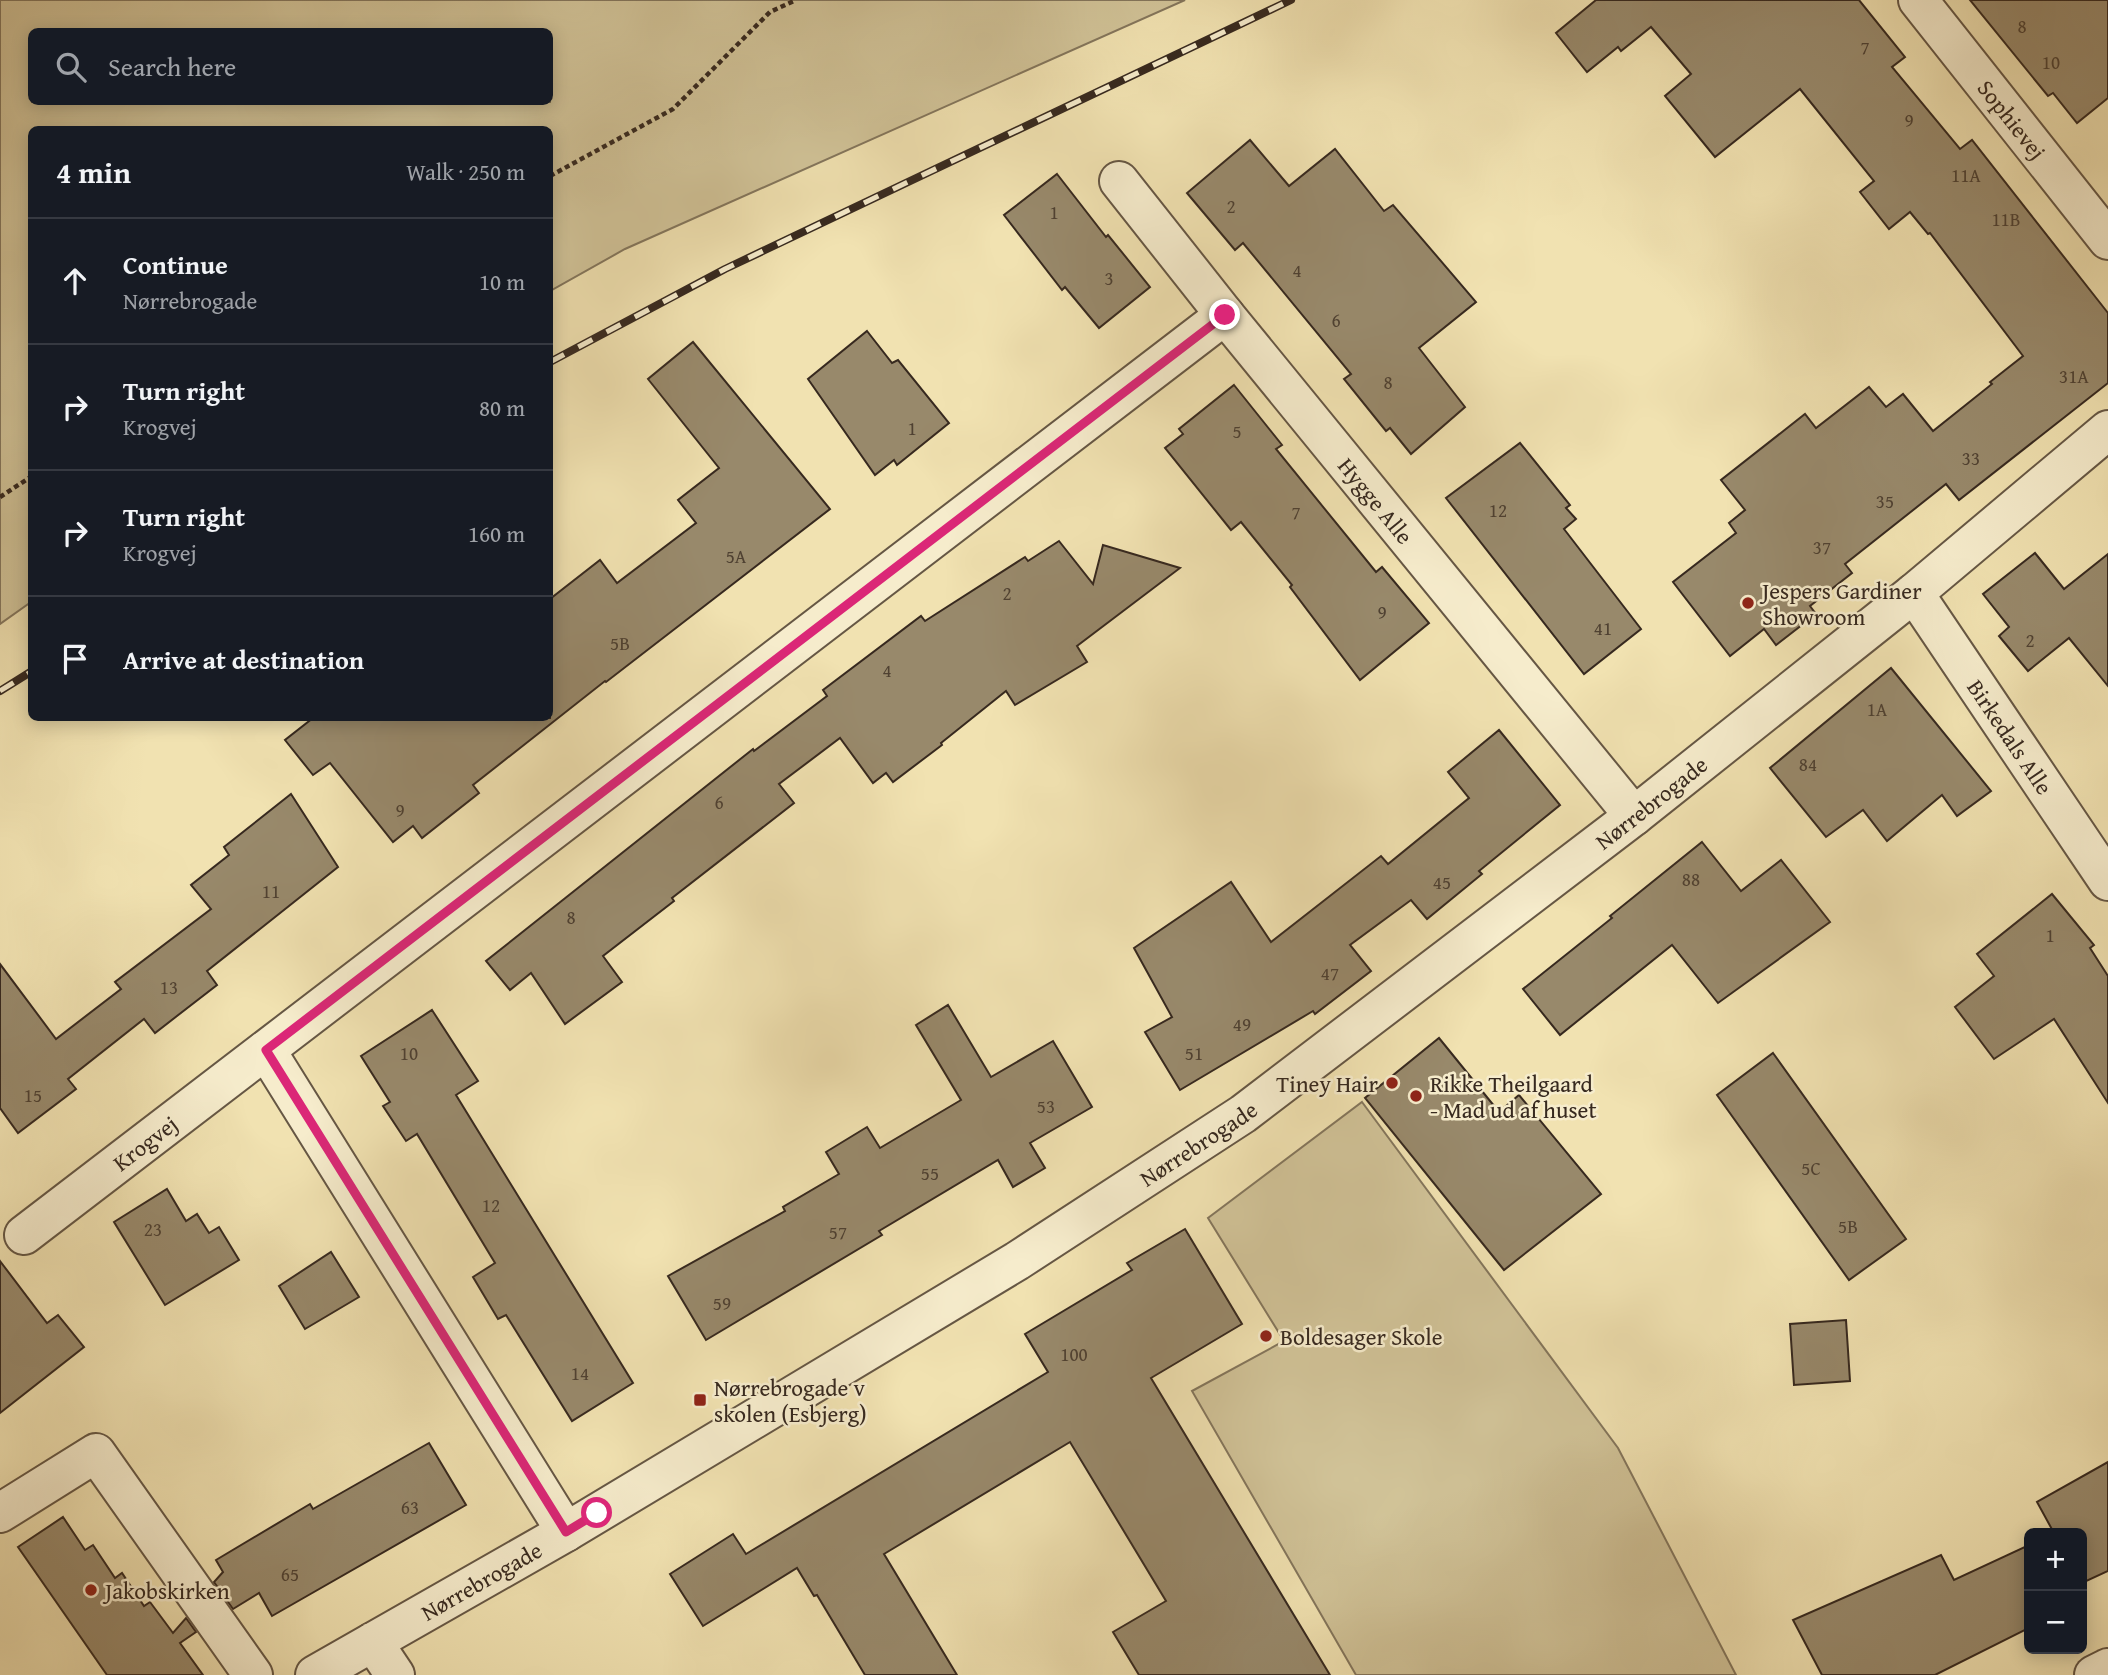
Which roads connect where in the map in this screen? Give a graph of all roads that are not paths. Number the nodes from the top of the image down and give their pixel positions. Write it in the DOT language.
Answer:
graph roads {
  1 [pos="1918,0"];
  2 [pos="1119,181"];
  3 [pos="2108,240"];
  4 [pos="1225,315"];
  5 [pos="2108,430"];
  6 [pos="1914,593"];
  7 [pos="1634,816"];
  8 [pos="2108,881"];
  9 [pos="266,1050"];
  10 [pos="24,1235"];
  11 [pos="0,1513"];
  12 [pos="566,1532"];
  13 [pos="373,1642"];
  14 [pos="2108,1668"];
  15 [pos="253,1675"];
  16 [pos="315,1675"];
  17 [pos="395,1675"];
  18 [pos="2094,1675"];
  1 -- 3 [label="street, Sophievej"];
  2 -- 4 [label="street, Hygge Alle"];
  4 -- 7 [label="street, Hygge Alle"];
  4 -- 9 [label="street, Krogvej"];
  5 -- 6 [label="street, Nørrebrogade"];
  6 -- 7 [label="street, Nørrebrogade"];
  6 -- 8 [label="street, Birkedals Alle"];
  7 -- 12 [label="street, Nørrebrogade"];
  9 -- 10 [label="street, Krogvej"];
  9 -- 12 [label="street"];
  11 -- 15 [label="street"];
  12 -- 13 [label="street, Nørrebrogade"];
  13 -- 16 [label="street, Nørrebrogade"];
  13 -- 17 [label="street"];
  14 -- 18 [label="street"];
}
